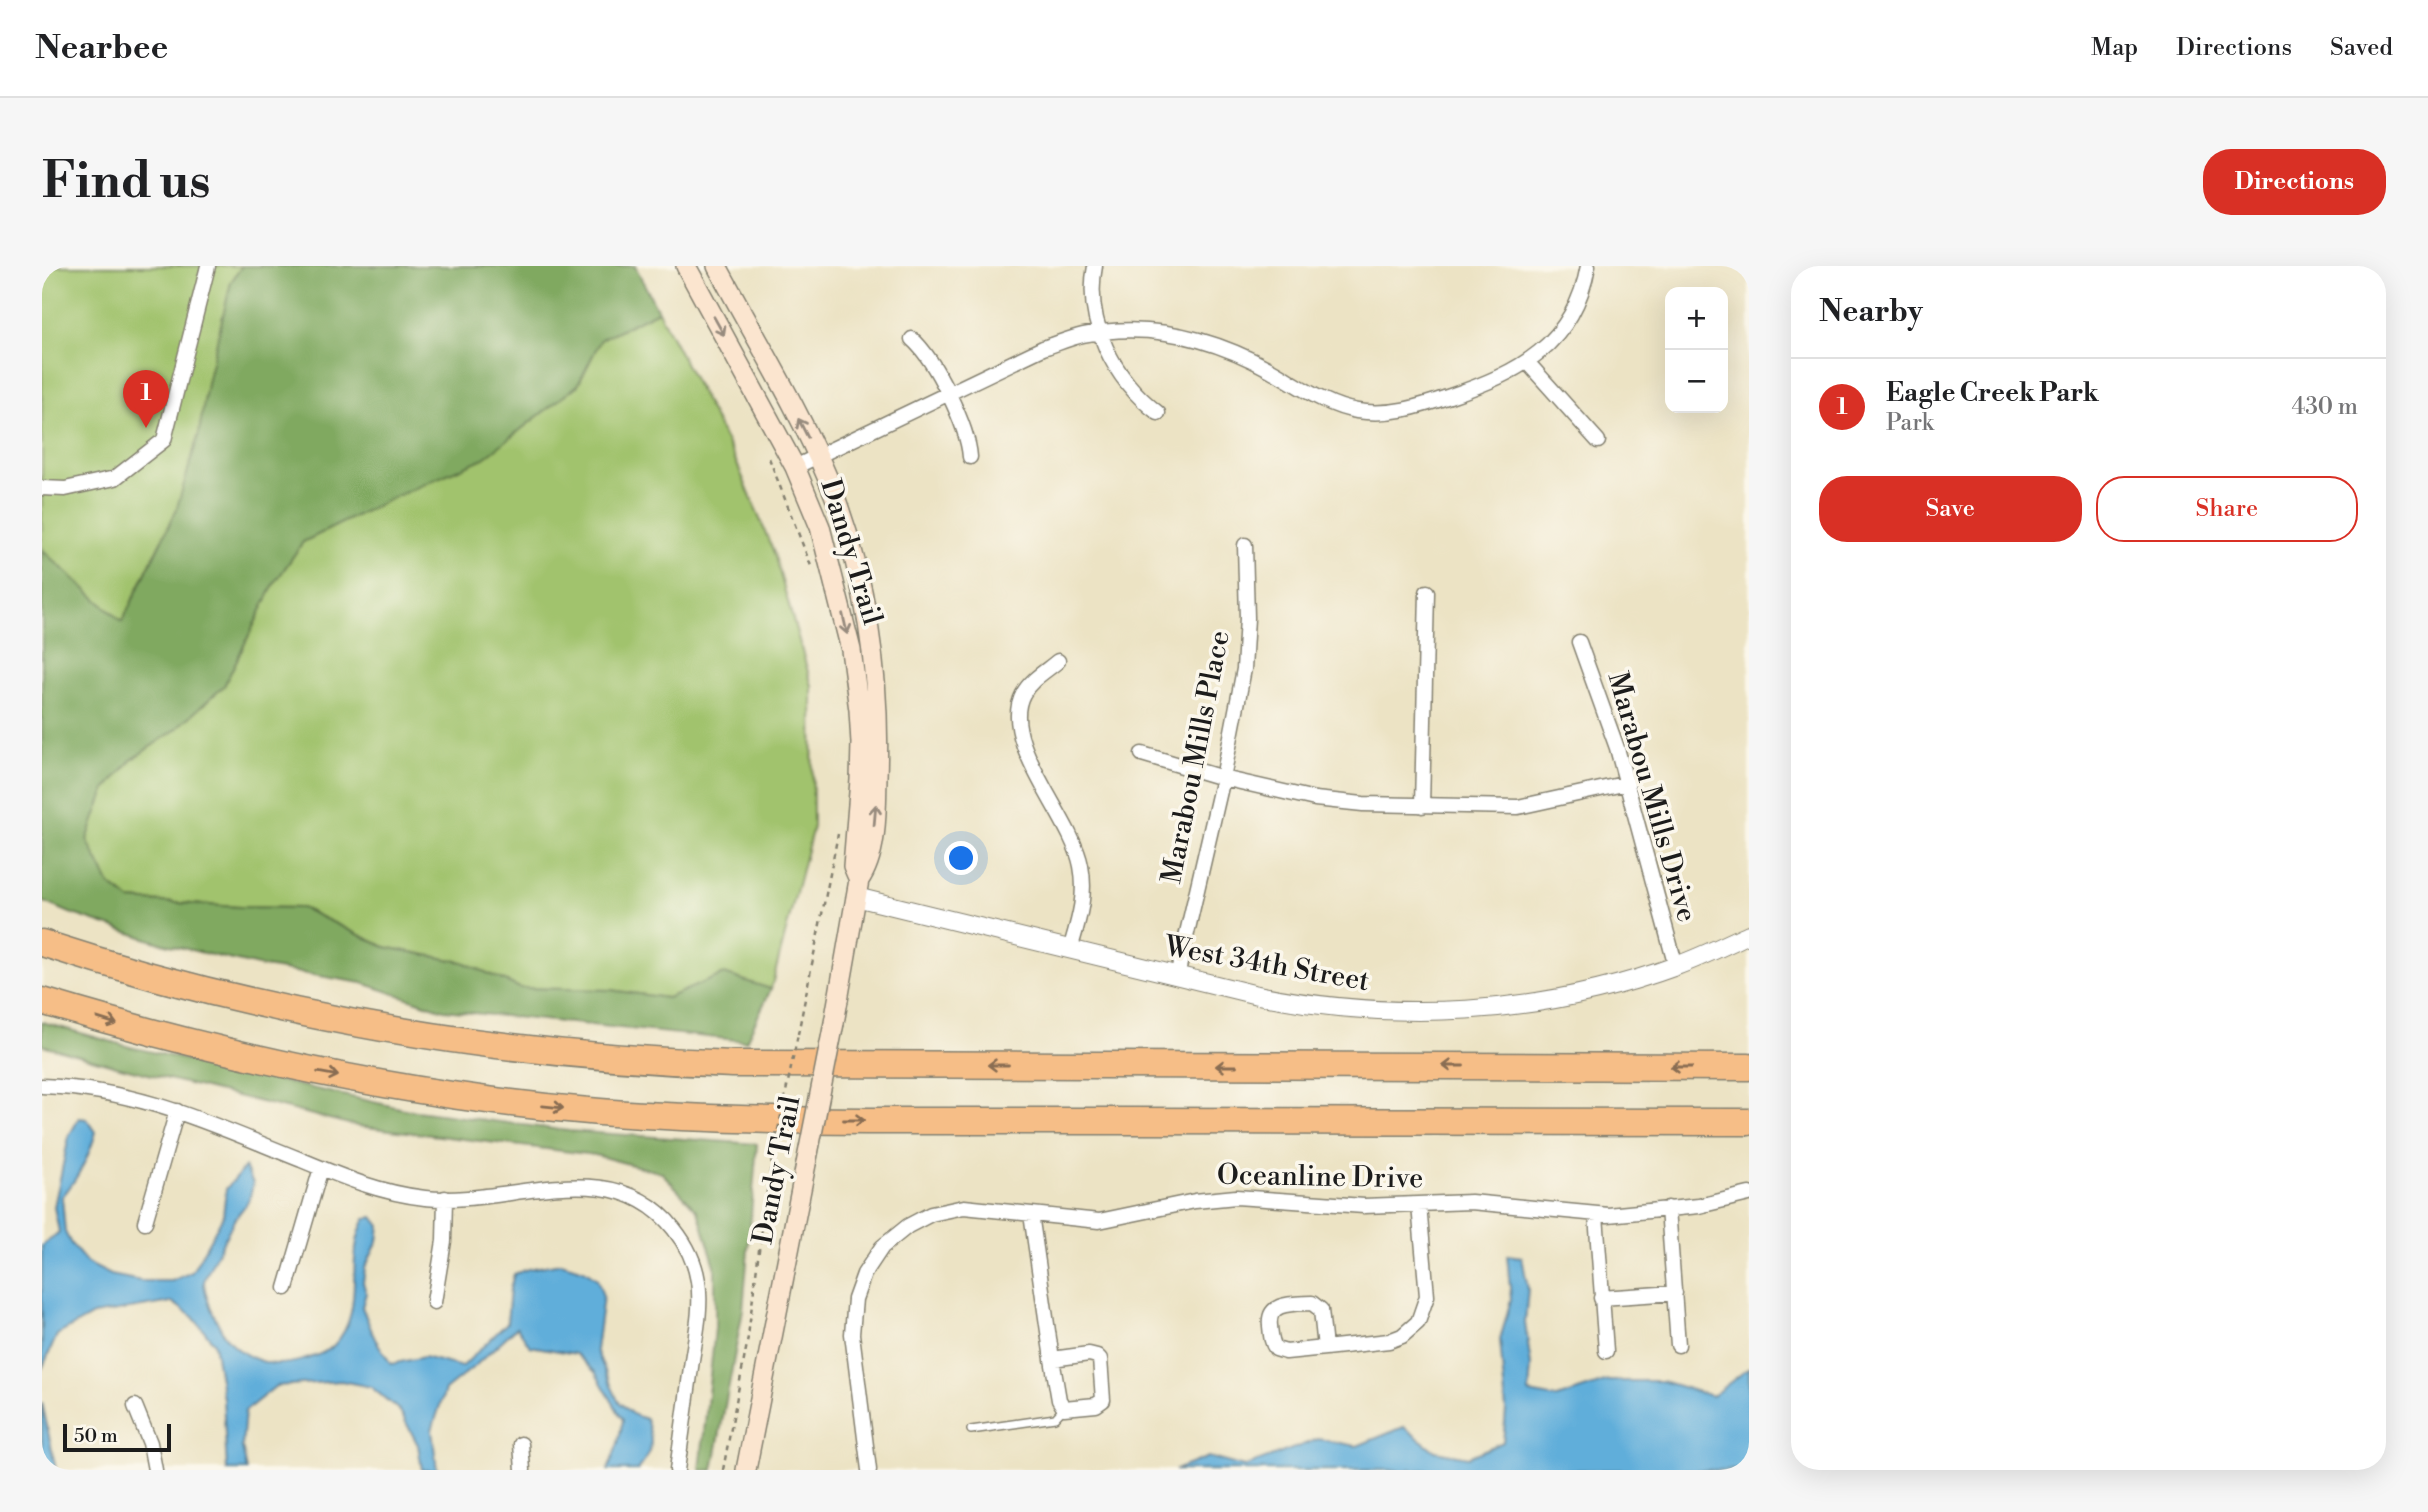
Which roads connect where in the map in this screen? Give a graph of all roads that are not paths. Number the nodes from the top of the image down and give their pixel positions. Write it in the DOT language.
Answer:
graph roads {
  1 [pos="208,266"];
  2 [pos="686,266"];
  3 [pos="717,266"];
  4 [pos="1095,266"];
  5 [pos="1588,266"];
  6 [pos="1100,333"];
  7 [pos="912,339"];
  8 [pos="1527,362"];
  9 [pos="948,396"];
  10 [pos="1158,413"];
  11 [pos="1598,442"];
  12 [pos="818,457"];
  13 [pos="970,457"];
  14 [pos="795,467"];
  15 [pos="42,488"];
  16 [pos="1245,545"];
  17 [pos="1427,592"];
  18 [pos="1579,642"];
  19 [pos="1058,661"];
  20 [pos="1142,754"];
  21 [pos="1223,778"];
  22 [pos="1628,783"];
  23 [pos="1422,806"];
  24 [pos="857,889"];
  25 [pos="1749,934"];
  26 [pos="42,943"];
  27 [pos="1070,950"];
  28 [pos="1675,967"];
  29 [pos="1177,976"];
  30 [pos="42,1001"];
  31 [pos="1749,1067"];
  32 [pos="42,1086"];
  33 [pos="177,1111"];
  34 [pos="1749,1122"];
  35 [pos="321,1168"];
  36 [pos="1749,1194"];
  37 [pos="445,1199"];
  38 [pos="1419,1205"];
  39 [pos="1668,1208"];
  40 [pos="1031,1214"];
  41 [pos="1596,1215"];
  42 [pos="145,1222"];
  43 [pos="286,1288"];
  44 [pos="1675,1293"];
  45 [pos="1601,1298"];
  46 [pos="434,1302"];
  47 [pos="1678,1345"];
  48 [pos="1325,1348"];
  49 [pos="1606,1351"];
  50 [pos="1052,1359"];
  51 [pos="135,1406"];
  52 [pos="1064,1408"];
  53 [pos="971,1430"];
  54 [pos="521,1444"];
  55 [pos="155,1470"];
  56 [pos="523,1470"];
  57 [pos="677,1470"];
  58 [pos="746,1470"];
  59 [pos="869,1470"];
  1 -- 15 [label="street"];
  2 -- 14 [label="main road, Dandy Trail, one-way"];
  12 -- 3 [label="main road, Dandy Trail, one-way"];
  4 -- 6 [label="street"];
  5 -- 8 [label="street"];
  6 -- 8 [label="street"];
  6 -- 9 [label="street"];
  6 -- 10 [label="street"];
  7 -- 9 [label="street"];
  8 -- 11 [label="street"];
  9 -- 12 [label="street"];
  9 -- 13 [label="street"];
  12 -- 14 [label="street"];
  24 -- 12 [label="main road, Dandy Trail, one-way"];
  14 -- 24 [label="main road, Dandy Trail, one-way"];
  16 -- 21 [label="street, Marabou Mills Place"];
  17 -- 23 [label="street"];
  18 -- 22 [label="street, Marabou Mills Drive"];
  19 -- 27 [label="street"];
  20 -- 21 [label="street"];
  21 -- 23 [label="street"];
  21 -- 29 [label="street, Marabou Mills Place"];
  22 -- 23 [label="street"];
  22 -- 28 [label="street, Marabou Mills Drive"];
  24 -- 27 [label="street, West 34th Street"];
  24 -- 58 [label="main road, Dandy Trail, bridge"];
  25 -- 28 [label="street, West 34th Street"];
  31 -- 26 [label="highway, one-way"];
  27 -- 29 [label="street, West 34th Street"];
  28 -- 29 [label="street, West 34th Street"];
  30 -- 34 [label="highway, one-way"];
  32 -- 33 [label="street"];
  33 -- 35 [label="street"];
  33 -- 42 [label="street"];
  35 -- 37 [label="street"];
  35 -- 43 [label="street"];
  36 -- 39 [label="street, Oceanline Drive"];
  37 -- 46 [label="street"];
  37 -- 57 [label="street"];
  38 -- 40 [label="street, Oceanline Drive"];
  38 -- 41 [label="street, Oceanline Drive"];
  38 -- 48 [label="street"];
  39 -- 41 [label="street, Oceanline Drive"];
  39 -- 44 [label="street"];
  40 -- 50 [label="street"];
  40 -- 59 [label="street, Oceanline Drive"];
  41 -- 45 [label="street"];
  44 -- 45 [label="street"];
  44 -- 47 [label="street"];
  45 -- 49 [label="street"];
  48 -- 48 [label="street"];
  50 -- 52 [label="street"];
  50 -- 52 [label="street"];
  51 -- 55 [label="street"];
  52 -- 53 [label="lane"];
  54 -- 56 [label="street"];
}
